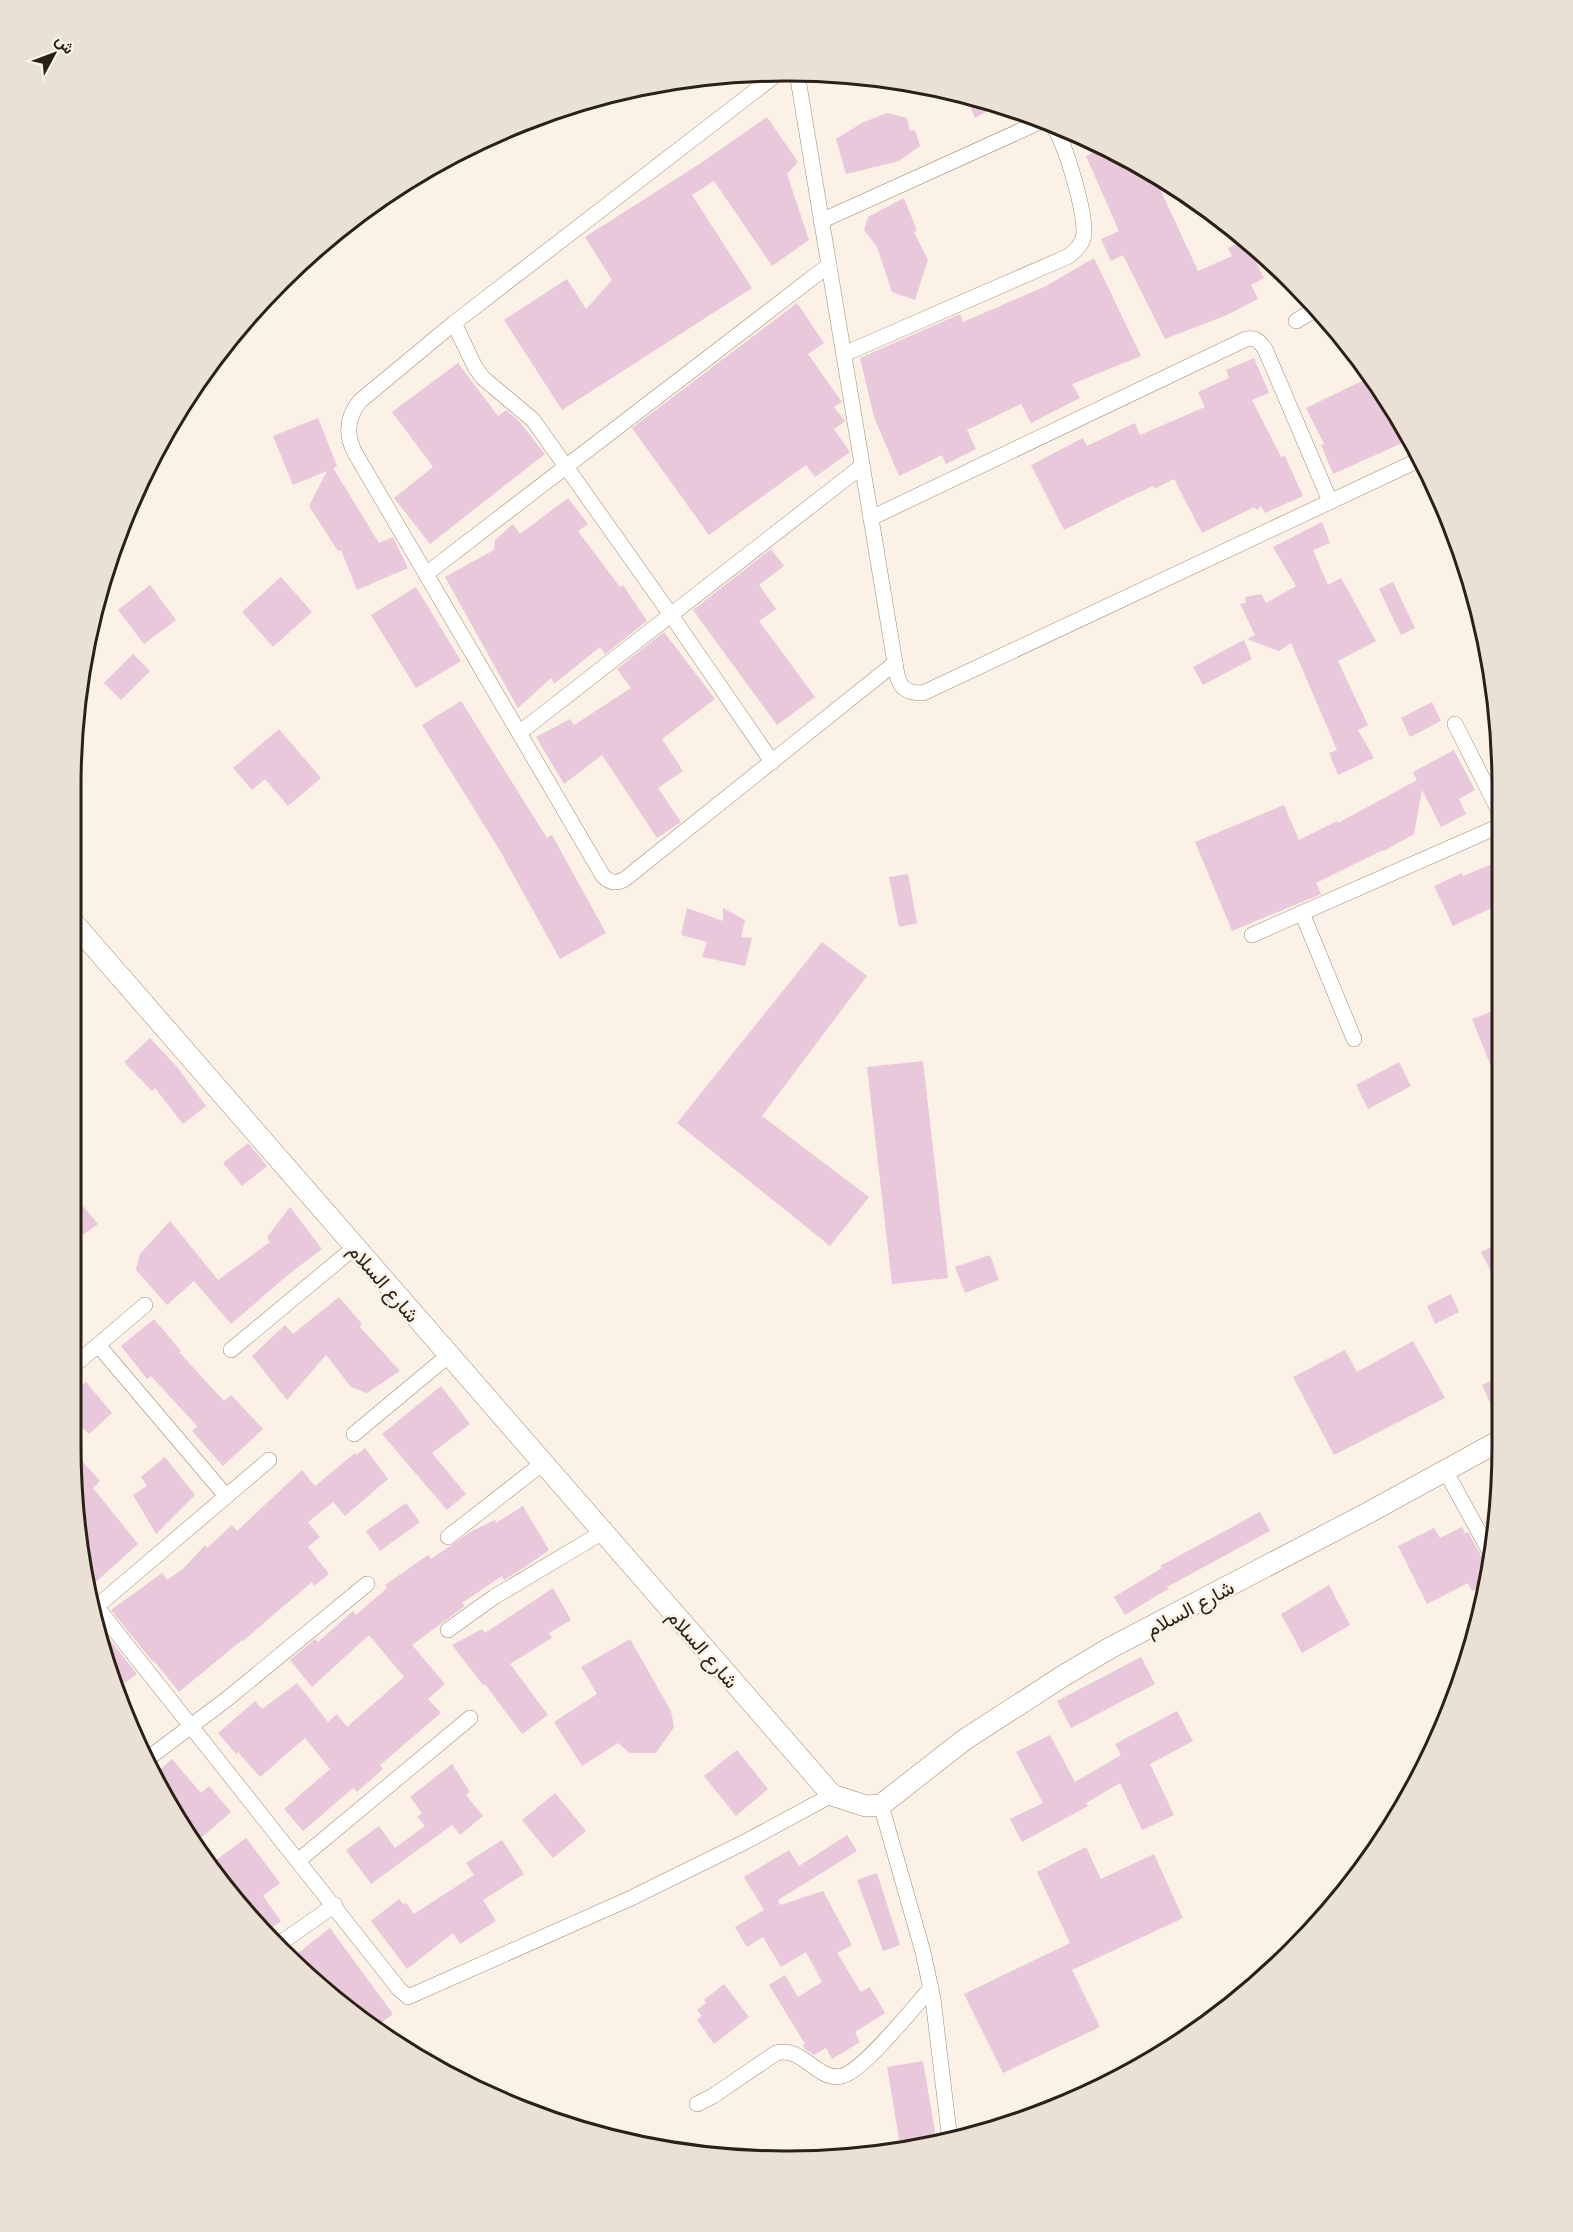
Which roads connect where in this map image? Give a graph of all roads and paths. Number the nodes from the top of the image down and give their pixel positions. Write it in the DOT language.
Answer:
graph roads {
  1 [pos="767,82"];
  2 [pos="798,82"];
  3 [pos="1032,126"];
  4 [pos="1057,135"];
  5 [pos="821,221"];
  6 [pos="829,265"];
  7 [pos="1309,313"];
  8 [pos="1296,321"];
  9 [pos="454,323"];
  10 [pos="844,354"];
  11 [pos="1413,463"];
  12 [pos="862,466"];
  13 [pos="566,467"];
  14 [pos="1330,501"];
  15 [pos="871,518"];
  16 [pos="426,574"];
  17 [pos="671,615"];
  18 [pos="895,663"];
  19 [pos="1455,724"];
  20 [pos="519,733"];
  21 [pos="772,762"];
  22 [pos="1492,797"];
  23 [pos="1492,829"];
  24 [pos="1302,913"];
  25 [pos="81,933"];
  26 [pos="1252,935"];
  27 [pos="1354,1039"];
  28 [pos="356,1247"];
  29 [pos="145,1305"];
  30 [pos="99,1345"];
  31 [pos="231,1350"];
  32 [pos="449,1355"];
  33 [pos="81,1359"];
  34 [pos="354,1434"];
  35 [pos="1492,1445"];
  36 [pos="269,1460"];
  37 [pos="543,1463"];
  38 [pos="1445,1470"];
  39 [pos="226,1496"];
  40 [pos="603,1532"];
  41 [pos="448,1537"];
  42 [pos="1485,1543"];
  43 [pos="367,1584"];
  44 [pos="99,1599"];
  45 [pos="102,1613"];
  46 [pos="448,1630"];
  47 [pos="470,1718"];
  48 [pos="191,1726"];
  49 [pos="153,1755"];
  50 [pos="832,1795"];
  51 [pos="881,1805"];
  52 [pos="299,1860"];
  53 [pos="335,1905"];
  54 [pos="284,1940"];
  55 [pos="931,1988"];
  56 [pos="697,2104"];
  57 [pos="949,2131"];
  1 -- 9 [label="street"];
  2 -- 5 [label="street"];
  3 -- 5 [label="street"];
  4 -- 10 [label="street"];
  5 -- 6 [label="street"];
  6 -- 10 [label="street"];
  6 -- 13 [label="street"];
  7 -- 8 [label="street"];
  9 -- 13 [label="street"];
  9 -- 16 [label="street"];
  10 -- 12 [label="street"];
  11 -- 14 [label="street"];
  12 -- 15 [label="street"];
  12 -- 17 [label="street"];
  13 -- 16 [label="street"];
  13 -- 17 [label="street"];
  14 -- 15 [label="street"];
  14 -- 18 [label="street"];
  15 -- 18 [label="street"];
  16 -- 20 [label="street"];
  17 -- 20 [label="street"];
  17 -- 21 [label="street"];
  18 -- 21 [label="street"];
  19 -- 22 [label="street"];
  20 -- 21 [label="street"];
  23 -- 24 [label="street"];
  24 -- 26 [label="street"];
  24 -- 27 [label="street"];
  25 -- 28 [label="main road, شارع السلام"];
  28 -- 31 [label="street"];
  28 -- 32 [label="main road, شارع السلام"];
  29 -- 30 [label="street"];
  30 -- 33 [label="street"];
  30 -- 39 [label="street"];
  32 -- 34 [label="street"];
  32 -- 37 [label="main road, شارع السلام"];
  35 -- 38 [label="main road, شارع السلام"];
  36 -- 39 [label="street"];
  37 -- 40 [label="main road, شارع السلام"];
  37 -- 41 [label="street"];
  38 -- 42 [label="street"];
  38 -- 51 [label="main road, شارع السلام"];
  39 -- 44 [label="street"];
  40 -- 46 [label="street"];
  40 -- 50 [label="main road, شارع السلام"];
  43 -- 48 [label="street"];
  45 -- 48 [label="street"];
  47 -- 52 [label="street"];
  48 -- 49 [label="street"];
  48 -- 52 [label="street"];
  50 -- 51 [label="main road"];
  50 -- 53 [label="street"];
  51 -- 55 [label="street"];
  52 -- 53 [label="street"];
  53 -- 54 [label="street"];
  55 -- 56 [label="street"];
  55 -- 57 [label="street"];
}
